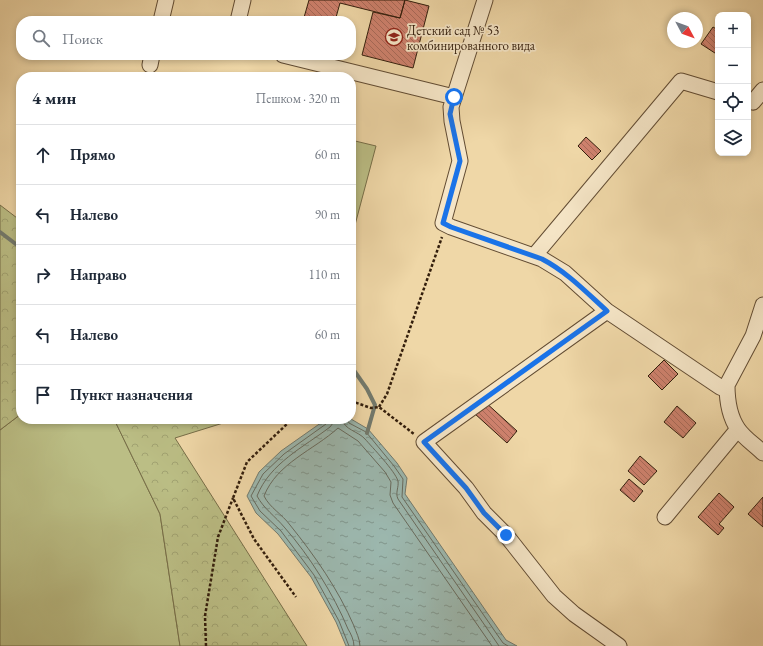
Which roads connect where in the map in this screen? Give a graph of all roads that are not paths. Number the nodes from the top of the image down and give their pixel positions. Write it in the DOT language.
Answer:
graph roads {
  1 [pos="166,0"];
  2 [pos="243,0"];
  3 [pos="485,0"];
  4 [pos="162,16"];
  5 [pos="239,16"];
  6 [pos="303,60"];
  7 [pos="352,72"];
  8 [pos="356,73"];
  9 [pos="763,90"];
  10 [pos="715,91"];
  11 [pos="454,97"];
  12 [pos="751,101"];
  13 [pos="534,256"];
  14 [pos="763,306"];
  15 [pos="607,311"];
  16 [pos="758,337"];
  17 [pos="727,390"];
  18 [pos="738,429"];
  19 [pos="763,453"];
  20 [pos="665,517"];
  21 [pos="619,646"];
  1 -- 4 [label="street"];
  2 -- 5 [label="street"];
  3 -- 11 [label="street"];
  6 -- 7 [label="street"];
  8 -- 11 [label="street"];
  9 -- 12 [label="street"];
  10 -- 13 [label="street"];
  11 -- 13 [label="street"];
  13 -- 15 [label="street"];
  14 -- 16 [label="street"];
  15 -- 17 [label="street"];
  15 -- 21 [label="street"];
  16 -- 17 [label="street"];
  17 -- 18 [label="street"];
  18 -- 19 [label="street"];
  18 -- 20 [label="street"];
}
